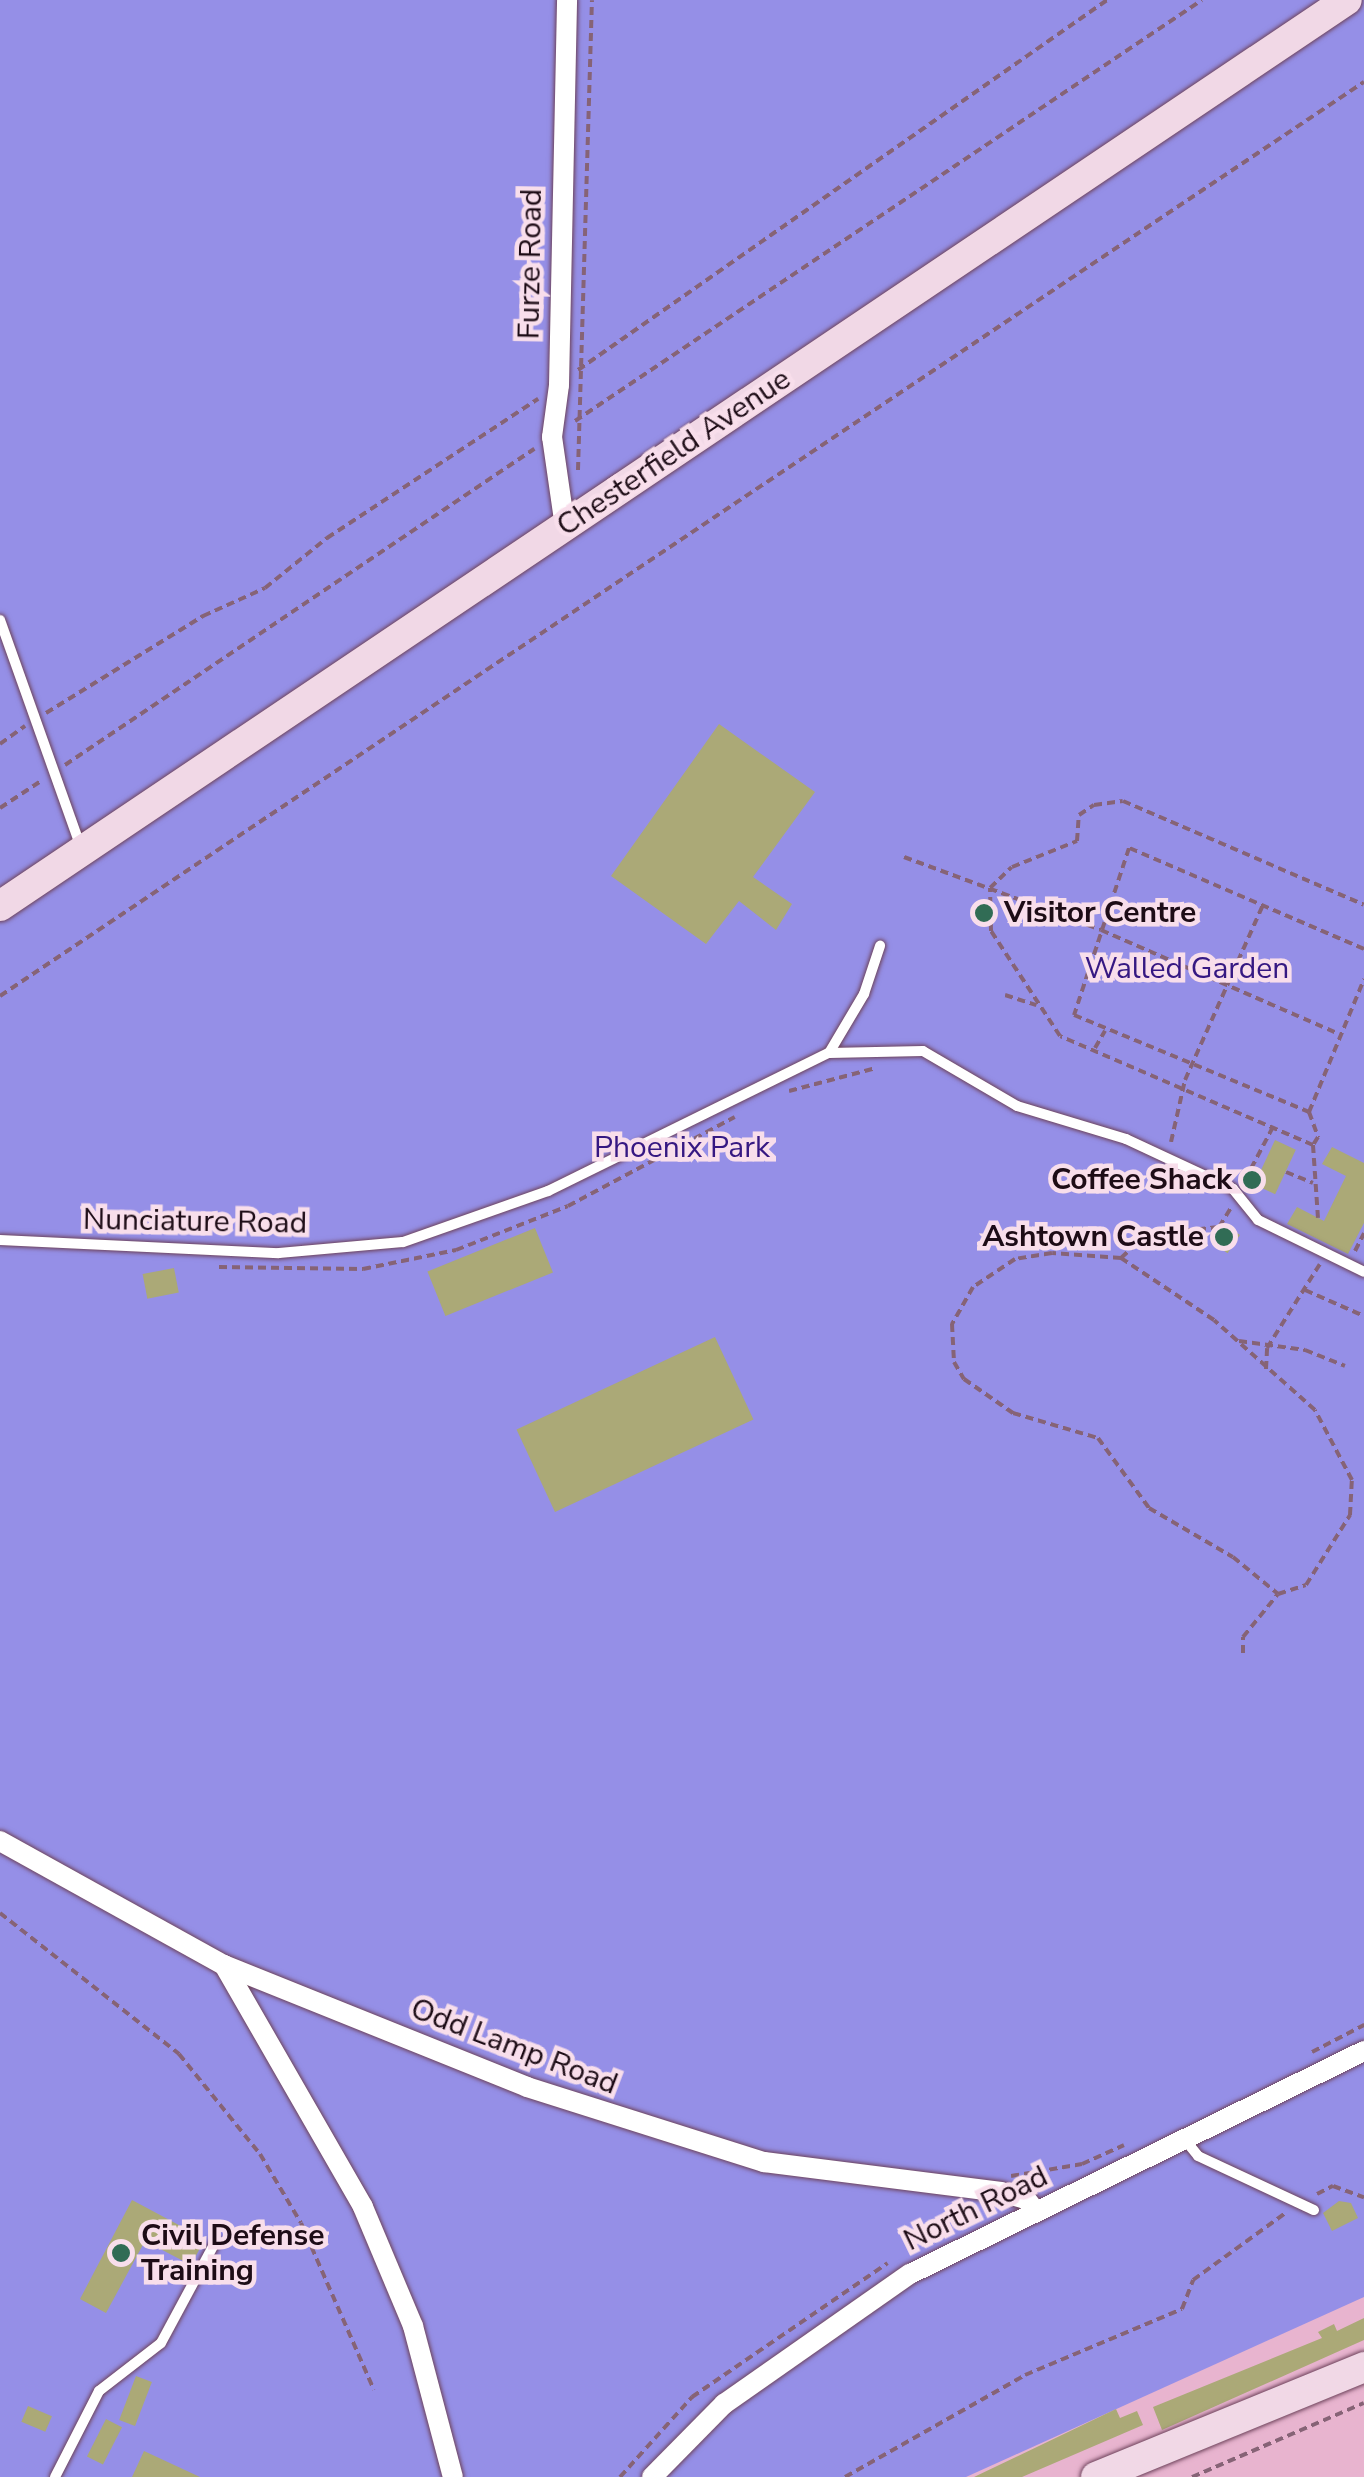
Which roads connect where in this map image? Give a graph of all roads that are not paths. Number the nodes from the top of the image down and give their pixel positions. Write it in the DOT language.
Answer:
graph roads {
  1 [pos="567,0"];
  2 [pos="1347,0"];
  3 [pos="564,527"];
  4 [pos="0,620"];
  5 [pos="82,851"];
  6 [pos="0,906"];
  7 [pos="880,946"];
  8 [pos="829,1053"];
  9 [pos="0,1240"];
  10 [pos="1364,1272"];
  11 [pos="0,1841"];
  12 [pos="224,1965"];
  13 [pos="1364,2050"];
  14 [pos="1186,2141"];
  15 [pos="1314,2210"];
  16 [pos="1036,2212"];
  17 [pos="216,2241"];
  18 [pos="1364,2367"];
  19 [pos="55,2477"];
  20 [pos="453,2477"];
  21 [pos="652,2477"];
  22 [pos="1096,2477"];
  1 -- 3 [label="street, Furze Road"];
  2 -- 3 [label="street, Chesterfield Avenue"];
  3 -- 5 [label="street, Chesterfield Avenue"];
  4 -- 5 [label="lane"];
  5 -- 6 [label="street, Chesterfield Avenue"];
  7 -- 8 [label="lane"];
  8 -- 9 [label="lane, Nunciature Road"];
  8 -- 10 [label="lane"];
  11 -- 12 [label="street, Odd Lamp Road"];
  12 -- 16 [label="street, Odd Lamp Road"];
  12 -- 20 [label="street"];
  13 -- 14 [label="street, North Road"];
  14 -- 15 [label="lane"];
  14 -- 16 [label="street, North Road"];
  16 -- 21 [label="street, North Road"];
  17 -- 19 [label="lane"];
  18 -- 22 [label="street"];
}
